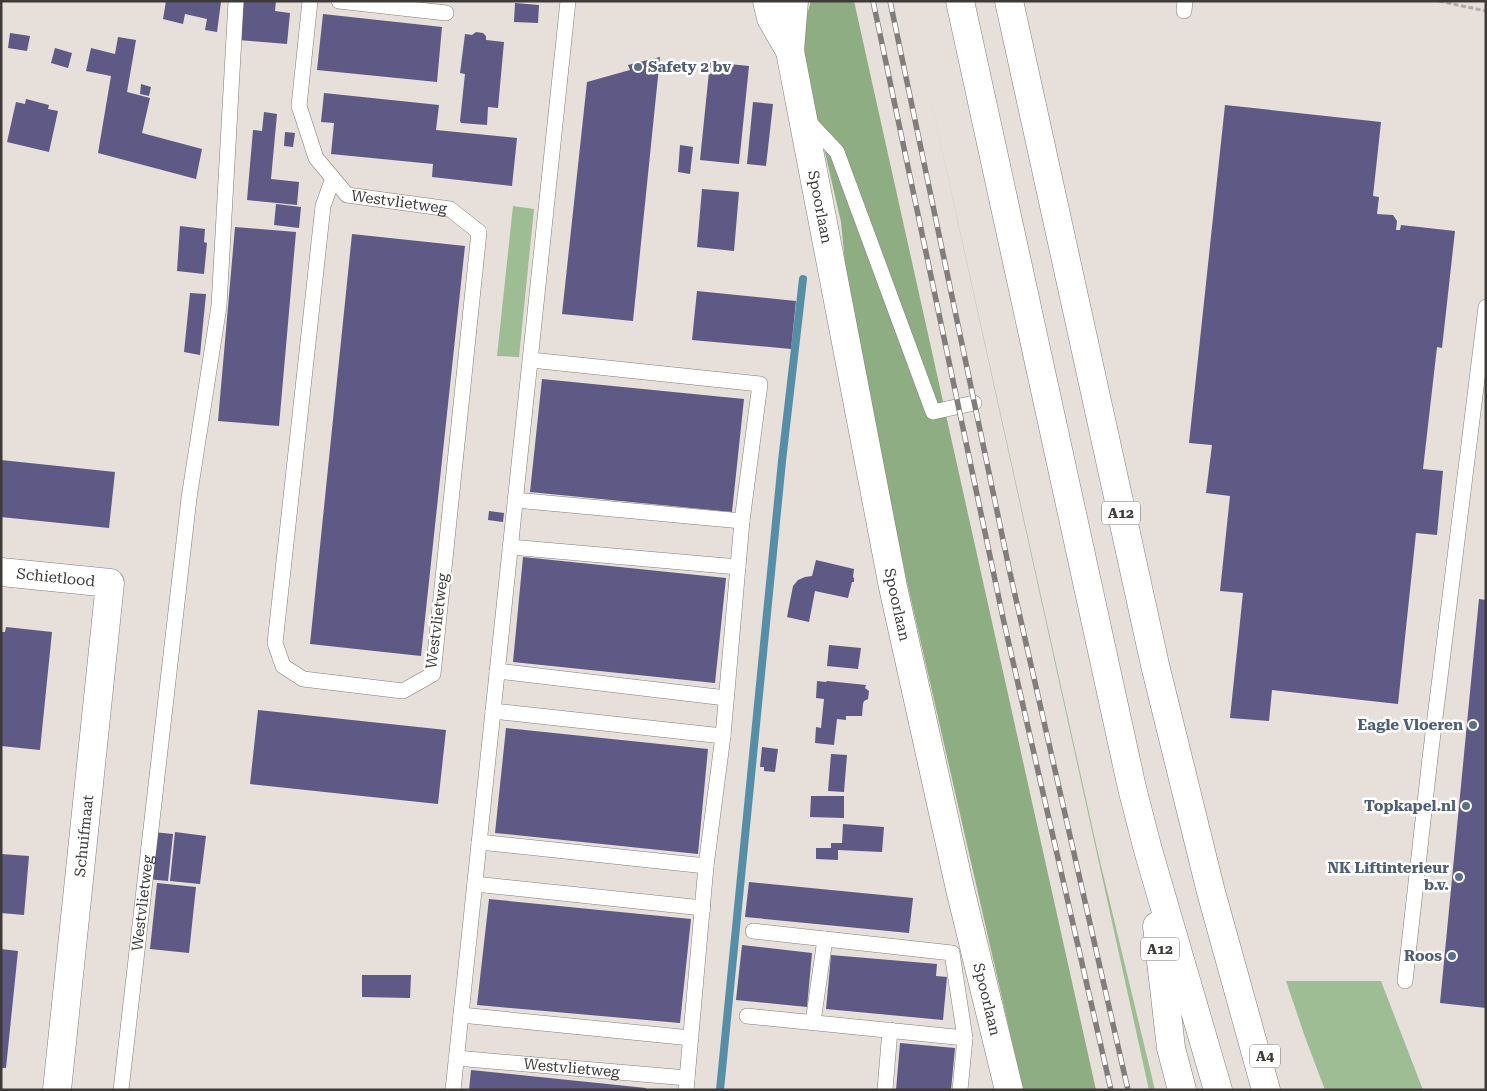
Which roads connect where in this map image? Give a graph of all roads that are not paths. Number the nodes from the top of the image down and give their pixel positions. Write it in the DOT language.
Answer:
graph roads {
  1 [pos="236,1"];
  2 [pos="310,1"];
  3 [pos="339,1"];
  4 [pos="568,1"];
  5 [pos="767,1"];
  6 [pos="794,1"];
  7 [pos="960,1"];
  8 [pos="1009,1"];
  9 [pos="446,13"];
  10 [pos="790,51"];
  11 [pos="803,116"];
  12 [pos="333,178"];
  13 [pos="1486,307"];
  14 [pos="531,360"];
  15 [pos="974,403"];
  16 [pos="515,500"];
  17 [pos="742,521"];
  18 [pos="510,547"];
  19 [pos="738,567"];
  20 [pos="1,572"];
  21 [pos="110,583"];
  22 [pos="497,671"];
  23 [pos="726,698"];
  24 [pos="493,711"];
  25 [pos="722,736"];
  26 [pos="479,842"];
  27 [pos="1148,850"];
  28 [pos="706,866"];
  29 [pos="475,884"];
  30 [pos="703,908"];
  31 [pos="753,931"];
  32 [pos="825,939"];
  33 [pos="1404,981"];
  34 [pos="461,1014"];
  35 [pos="747,1016"];
  36 [pos="813,1022"];
  37 [pos="1247,1022"];
  38 [pos="890,1030"];
  39 [pos="691,1038"];
  40 [pos="965,1038"];
  41 [pos="456,1058"];
  42 [pos="687,1084"];
  43 [pos="57,1090"];
  44 [pos="121,1090"];
  45 [pos="453,1090"];
  46 [pos="885,1090"];
  47 [pos="960,1090"];
  48 [pos="1009,1090"];
  49 [pos="1182,1090"];
  50 [pos="1218,1090"];
  51 [pos="1266,1090"];
  52 [pos="1282,1090"];
  1 -- 44 [label="lane, Westvlietweg"];
  2 -- 12 [label="lane, Westvlietweg"];
  3 -- 9 [label="lane"];
  4 -- 14 [label="lane"];
  5 -- 10 [label="main road, Spoorlaan"];
  6 -- 10 [label="main road, Spoorlaan"];
  7 -- 27 [label="main road, A12"];
  8 -- 37 [label="main road, A12"];
  10 -- 11 [label="main road, Spoorlaan"];
  11 -- 15 [label="lane, Spoorlaan"];
  11 -- 48 [label="main road, Spoorlaan"];
  12 -- 12 [label="lane, Westvlietweg"];
  13 -- 33 [label="lane"];
  14 -- 16 [label="lane"];
  14 -- 17 [label="lane, Westvlietweg"];
  16 -- 17 [label="lane"];
  16 -- 18 [label="lane"];
  17 -- 19 [label="lane, Westvlietweg"];
  18 -- 19 [label="lane"];
  18 -- 22 [label="lane"];
  19 -- 23 [label="lane, Westvlietweg"];
  20 -- 21 [label="main road, Schietlood"];
  21 -- 43 [label="main road, Schuifmaat"];
  22 -- 23 [label="lane"];
  22 -- 24 [label="lane"];
  23 -- 25 [label="lane, Westvlietweg"];
  24 -- 25 [label="lane"];
  24 -- 26 [label="lane"];
  25 -- 28 [label="lane, Westvlietweg"];
  26 -- 28 [label="lane"];
  26 -- 29 [label="lane"];
  27 -- 49 [label="main road, A12"];
  27 -- 50 [label="main road, A12"];
  28 -- 30 [label="lane, Westvlietweg"];
  29 -- 30 [label="lane"];
  29 -- 34 [label="lane"];
  30 -- 39 [label="lane, Westvlietweg"];
  31 -- 32 [label="lane, Spoorlaan"];
  32 -- 36 [label="lane"];
  32 -- 40 [label="lane, Spoorlaan"];
  34 -- 39 [label="lane"];
  34 -- 41 [label="lane"];
  35 -- 36 [label="lane, Spoorlaan"];
  36 -- 38 [label="lane, Spoorlaan"];
  37 -- 51 [label="main road, A12"];
  37 -- 52 [label="main road, A4"];
  38 -- 40 [label="lane, Spoorlaan"];
  38 -- 46 [label="lane"];
  39 -- 42 [label="lane, Westvlietweg"];
  40 -- 47 [label="lane, Spoorlaan"];
  41 -- 42 [label="lane, Westvlietweg"];
  41 -- 45 [label="lane"];
}
